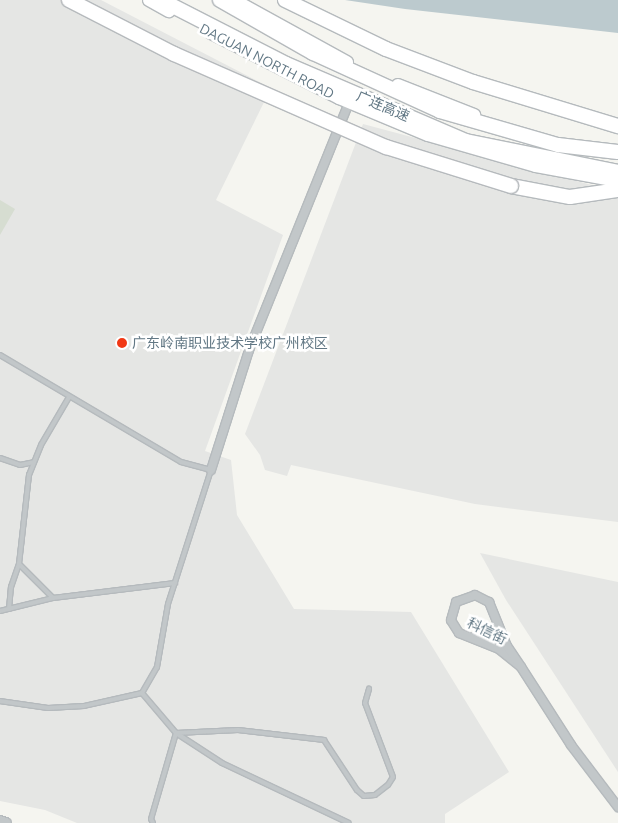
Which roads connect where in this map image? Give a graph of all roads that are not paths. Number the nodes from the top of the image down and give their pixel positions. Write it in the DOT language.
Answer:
graph roads {
  1 [pos="69,0"];
  2 [pos="149,0"];
  3 [pos="162,0"];
  4 [pos="220,0"];
  5 [pos="234,0"];
  6 [pos="286,0"];
  7 [pos="349,102"];
  8 [pos="618,126"];
  9 [pos="618,146"];
  10 [pos="618,152"];
  11 [pos="618,172"];
  12 [pos="618,181"];
  13 [pos="618,190"];
  14 [pos="0,355"];
  15 [pos="69,397"];
  16 [pos="0,458"];
  17 [pos="34,462"];
  18 [pos="211,470"];
  19 [pos="19,564"];
  20 [pos="175,583"];
  21 [pos="53,598"];
  22 [pos="9,609"];
  23 [pos="0,611"];
  24 [pos="521,667"];
  25 [pos="369,689"];
  26 [pos="142,693"];
  27 [pos="0,701"];
  28 [pos="176,732"];
  29 [pos="618,807"];
  30 [pos="0,821"];
  31 [pos="6,823"];
  32 [pos="153,823"];
  33 [pos="349,823"];
  1 -- 13 [label="highway, bridge"];
  2 -- 7 [label="main road, DAGUAN NORTH ROAD"];
  3 -- 11 [label="highway, 广连高速"];
  4 -- 10 [label="highway, 广连高速"];
  5 -- 9 [label="main road"];
  6 -- 8 [label="highway"];
  7 -- 12 [label="main road, DAGUAN NORTH ROAD"];
  7 -- 18 [label="street"];
  14 -- 15 [label="lane"];
  15 -- 17 [label="lane"];
  15 -- 18 [label="lane"];
  16 -- 17 [label="lane"];
  17 -- 19 [label="lane"];
  18 -- 20 [label="lane"];
  19 -- 21 [label="lane"];
  19 -- 22 [label="lane"];
  20 -- 21 [label="lane"];
  20 -- 26 [label="lane"];
  21 -- 22 [label="lane"];
  22 -- 23 [label="lane"];
  24 -- 24 [label="street, 科信街"];
  24 -- 29 [label="street, 科信街"];
  25 -- 28 [label="lane"];
  26 -- 27 [label="lane"];
  26 -- 28 [label="lane"];
  28 -- 32 [label="lane"];
  28 -- 33 [label="lane"];
  30 -- 31 [label="street"];
}
